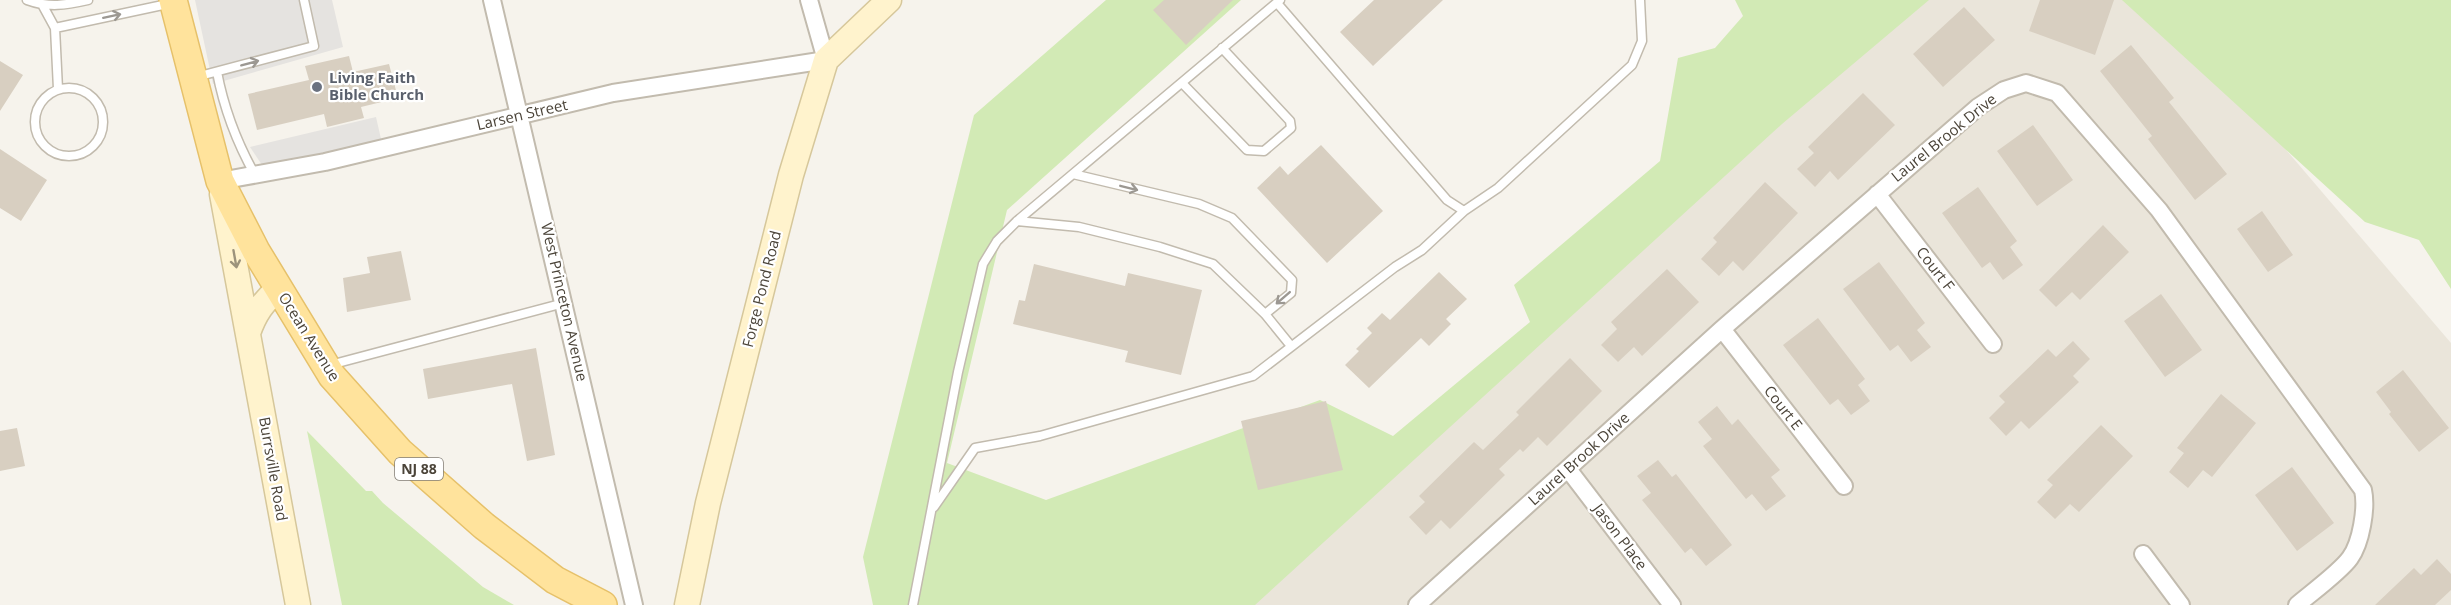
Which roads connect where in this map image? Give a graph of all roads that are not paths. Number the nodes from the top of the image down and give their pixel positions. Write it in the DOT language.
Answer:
graph roads {
  1 [pos="27,0"];
  2 [pos="88,0"];
  3 [pos="303,0"];
  4 [pos="492,0"];
  5 [pos="809,0"];
  6 [pos="889,0"];
  7 [pos="1640,0"];
  8 [pos="173,1"];
  9 [pos="1278,1"];
  10 [pos="44,6"];
  11 [pos="55,28"];
  12 [pos="1222,48"];
  13 [pos="826,60"];
  14 [pos="205,75"];
  15 [pos="1182,82"];
  16 [pos="58,88"];
  17 [pos="520,115"];
  18 [pos="1073,174"];
  19 [pos="255,175"];
  20 [pos="220,181"];
  21 [pos="1876,194"];
  22 [pos="1464,211"];
  23 [pos="1017,221"];
  24 [pos="279,288"];
  25 [pos="564,303"];
  26 [pos="1265,314"];
  27 [pos="1722,329"];
  28 [pos="248,333"];
  29 [pos="1993,344"];
  30 [pos="1291,346"];
  31 [pos="326,366"];
  32 [pos="1568,469"];
  33 [pos="1844,486"];
  34 [pos="932,510"];
  35 [pos="2143,554"];
  36 [pos="298,605"];
  37 [pos="603,605"];
  38 [pos="634,605"];
  39 [pos="687,605"];
  40 [pos="913,605"];
  41 [pos="1417,605"];
  42 [pos="1672,605"];
  43 [pos="2181,605"];
  44 [pos="2297,605"];
  1 -- 10 [label="lane"];
  2 -- 10 [label="lane"];
  14 -- 3 [label="lane, one-way"];
  4 -- 17 [label="street, West Princeton Avenue"];
  5 -- 13 [label="street"];
  6 -- 13 [label="street, Forge Pond Road"];
  7 -- 22 [label="lane"];
  11 -- 8 [label="lane, one-way"];
  8 -- 14 [label="main road, Ocean Avenue / NJ 88"];
  9 -- 12 [label="lane"];
  9 -- 22 [label="lane"];
  10 -- 11 [label="lane"];
  11 -- 16 [label="lane"];
  12 -- 15 [label="lane"];
  12 -- 15 [label="lane"];
  13 -- 17 [label="street, Larsen Street"];
  13 -- 39 [label="street, Forge Pond Road"];
  14 -- 19 [label="lane"];
  14 -- 20 [label="main road, Ocean Avenue / NJ 88"];
  15 -- 18 [label="lane"];
  16 -- 16 [label="lane"];
  17 -- 19 [label="street, Larsen Street"];
  17 -- 25 [label="street, West Princeton Avenue"];
  18 -- 23 [label="lane"];
  18 -- 26 [label="lane, one-way"];
  19 -- 20 [label="street, Larsen Street"];
  20 -- 24 [label="main road, Ocean Avenue / NJ 88"];
  20 -- 28 [label="street, Burrsville Road, one-way"];
  21 -- 27 [label="street, Laurel Brook Drive"];
  21 -- 29 [label="street, Court F"];
  21 -- 44 [label="street, Laurel Brook Drive"];
  22 -- 30 [label="lane"];
  23 -- 26 [label="lane"];
  23 -- 34 [label="lane"];
  24 -- 28 [label="street"];
  24 -- 31 [label="main road, Ocean Avenue / NJ 88"];
  25 -- 31 [label="lane"];
  25 -- 38 [label="street, West Princeton Avenue"];
  26 -- 30 [label="lane"];
  27 -- 32 [label="street, Laurel Brook Drive"];
  27 -- 33 [label="street, Court E"];
  28 -- 36 [label="street, Burrsville Road"];
  30 -- 34 [label="lane"];
  31 -- 37 [label="main road, Ocean Avenue / NJ 88"];
  32 -- 41 [label="street, Laurel Brook Drive"];
  32 -- 42 [label="street, Jason Place"];
  34 -- 40 [label="lane"];
  35 -- 43 [label="street"];
}
